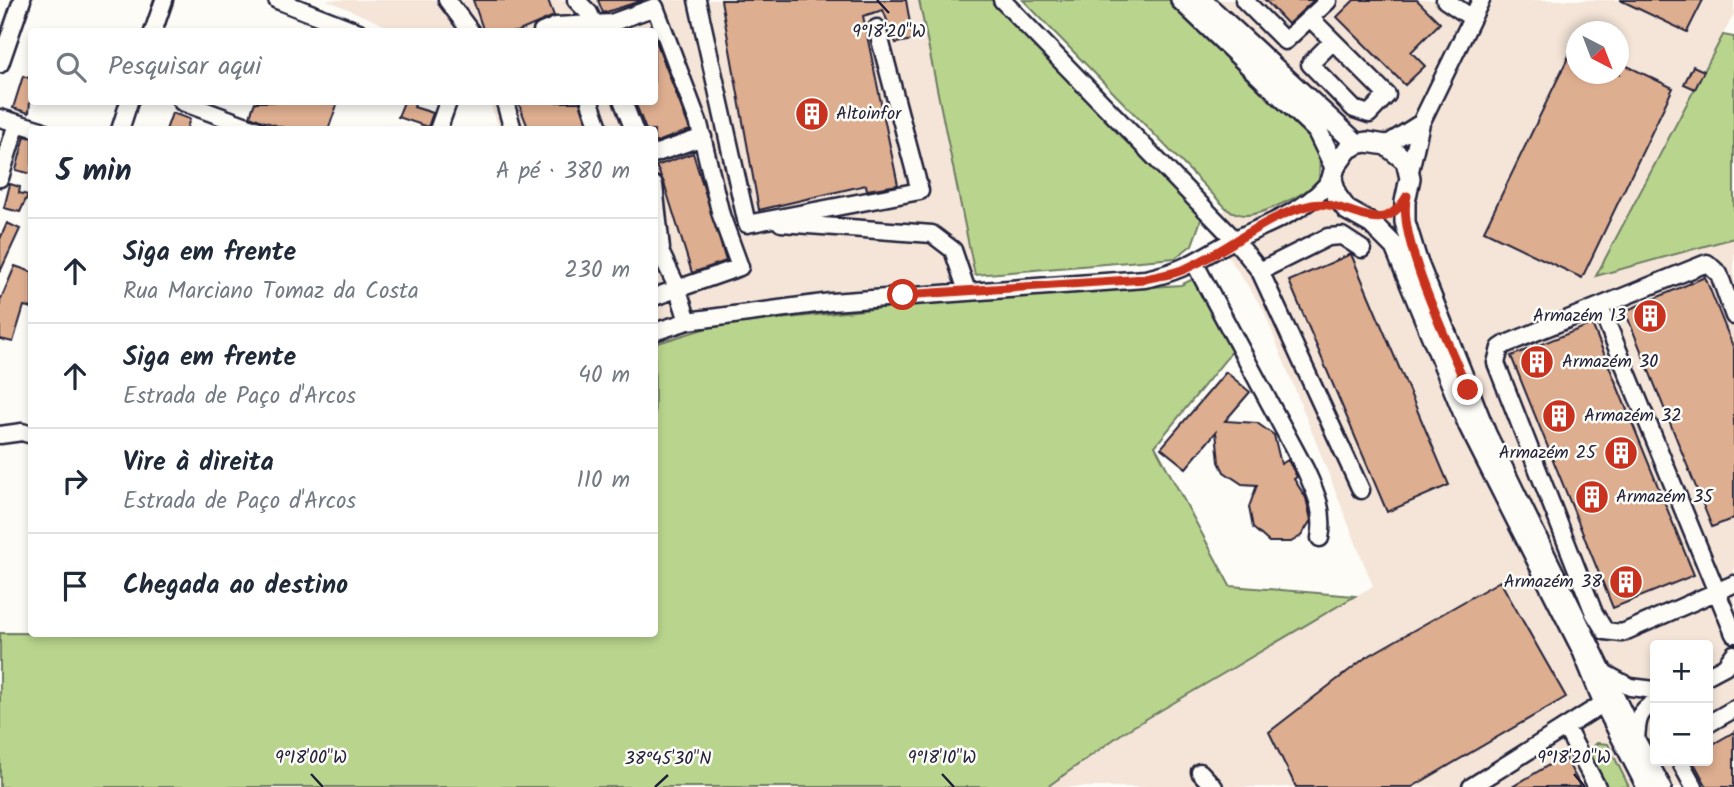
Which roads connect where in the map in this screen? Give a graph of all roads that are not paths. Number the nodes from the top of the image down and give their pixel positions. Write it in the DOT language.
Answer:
graph roads {
  1 [pos="22,0"];
  2 [pos="164,0"];
  3 [pos="277,0"];
  4 [pos="447,0"];
  5 [pos="575,0"];
  6 [pos="697,0"];
  7 [pos="1002,0"];
  8 [pos="1181,0"];
  9 [pos="1201,0"];
  10 [pos="1244,0"];
  11 [pos="1328,0"];
  12 [pos="1444,0"];
  13 [pos="1481,0"];
  14 [pos="653,4"];
  15 [pos="1310,18"];
  16 [pos="1472,18"];
  17 [pos="154,28"];
  18 [pos="349,28"];
  19 [pos="468,28"];
  20 [pos="573,28"];
  21 [pos="597,28"];
  22 [pos="877,28"];
  23 [pos="1333,41"];
  24 [pos="0,64"];
  25 [pos="128,105"];
  26 [pos="190,105"];
  27 [pos="447,105"];
  28 [pos="506,105"];
  29 [pos="591,105"];
  30 [pos="624,105"];
  31 [pos="0,118"];
  32 [pos="17,122"];
  33 [pos="1421,123"];
  34 [pos="29,126"];
  35 [pos="121,126"];
  36 [pos="247,126"];
  37 [pos="440,126"];
  38 [pos="512,126"];
  39 [pos="599,126"];
  40 [pos="632,126"];
  41 [pos="703,137"];
  42 [pos="1357,144"];
  43 [pos="1386,145"];
  44 [pos="658,153"];
  45 [pos="1410,171"];
  46 [pos="1334,173"];
  47 [pos="0,178"];
  48 [pos="1407,196"];
  49 [pos="1342,206"];
  50 [pos="1301,208"];
  51 [pos="1361,218"];
  52 [pos="768,219"];
  53 [pos="1235,240"];
  54 [pos="658,244"];
  55 [pos="1362,249"];
  56 [pos="1195,264"];
  57 [pos="1260,271"];
  58 [pos="677,287"];
  59 [pos="967,291"];
  60 [pos="658,295"];
  61 [pos="1600,306"];
  62 [pos="1734,316"];
  63 [pos="688,321"];
  64 [pos="658,331"];
  65 [pos="28,434"];
  66 [pos="0,435"];
  67 [pos="1361,490"];
  68 [pos="1320,538"];
  69 [pos="1734,584"];
  70 [pos="1716,594"];
  71 [pos="1734,635"];
  72 [pos="1734,654"];
  73 [pos="1713,672"];
  74 [pos="1606,674"];
  75 [pos="1650,689"];
  76 [pos="1604,703"];
  77 [pos="1653,703"];
  78 [pos="1734,709"];
  79 [pos="1713,721"];
  80 [pos="1566,728"];
  81 [pos="1646,752"];
  82 [pos="1683,766"];
  83 [pos="1200,772"];
  84 [pos="1214,787"];
  85 [pos="1471,787"];
  86 [pos="1597,787"];
  87 [pos="1647,787"];
  88 [pos="1661,787"];
  89 [pos="1694,787"];
  1 -- 24 [label="street"];
  2 -- 17 [label="street"];
  3 -- 18 [label="street"];
  4 -- 19 [label="street"];
  5 -- 20 [label="street"];
  5 -- 21 [label="street"];
  6 -- 52 [label="street"];
  7 -- 53 [label="street"];
  8 -- 46 [label="main road"];
  9 -- 42 [label="main road"];
  10 -- 15 [label="street"];
  11 -- 15 [label="street"];
  12 -- 16 [label="street"];
  13 -- 16 [label="street"];
  14 -- 21 [label="street"];
  14 -- 41 [label="street"];
  15 -- 23 [label="street"];
  16 -- 33 [label="street"];
  20 -- 21 [label="street"];
  22 -- 52 [label="street"];
  23 -- 23 [label="street"];
  25 -- 35 [label="street"];
  26 -- 36 [label="street"];
  27 -- 37 [label="street"];
  28 -- 38 [label="street"];
  29 -- 39 [label="street"];
  30 -- 40 [label="street"];
  31 -- 32 [label="street"];
  32 -- 34 [label="street"];
  32 -- 47 [label="street"];
  33 -- 43 [label="street"];
  33 -- 45 [label="street"];
  41 -- 44 [label="street"];
  41 -- 58 [label="street"];
  42 -- 43 [label="main road"];
  42 -- 46 [label="main road"];
  43 -- 45 [label="main road"];
  45 -- 48 [label="main road"];
  46 -- 49 [label="main road"];
  46 -- 50 [label="street"];
  48 -- 51 [label="main road"];
  48 -- 74 [label="main road"];
  49 -- 50 [label="street"];
  49 -- 51 [label="main road"];
  50 -- 53 [label="street"];
  51 -- 76 [label="main road"];
  52 -- 59 [label="street"];
  53 -- 56 [label="street"];
  53 -- 57 [label="street"];
  54 -- 58 [label="street"];
  55 -- 57 [label="street"];
  56 -- 59 [label="street"];
  56 -- 68 [label="street"];
  57 -- 67 [label="street"];
  58 -- 60 [label="street"];
  58 -- 63 [label="street"];
  59 -- 63 [label="street"];
  61 -- 62 [label="street"];
  61 -- 70 [label="street"];
  61 -- 70 [label="street"];
  63 -- 64 [label="street"];
  65 -- 66 [label="street"];
  69 -- 70 [label="street"];
  70 -- 71 [label="street"];
  72 -- 73 [label="street"];
  74 -- 75 [label="street"];
  74 -- 81 [label="main road"];
  76 -- 80 [label="street"];
  76 -- 87 [label="main road"];
  77 -- 81 [label="street"];
  78 -- 79 [label="street"];
  80 -- 85 [label="street"];
  80 -- 86 [label="street"];
  81 -- 88 [label="main road"];
  82 -- 89 [label="street"];
  83 -- 84 [label="street"];
}
